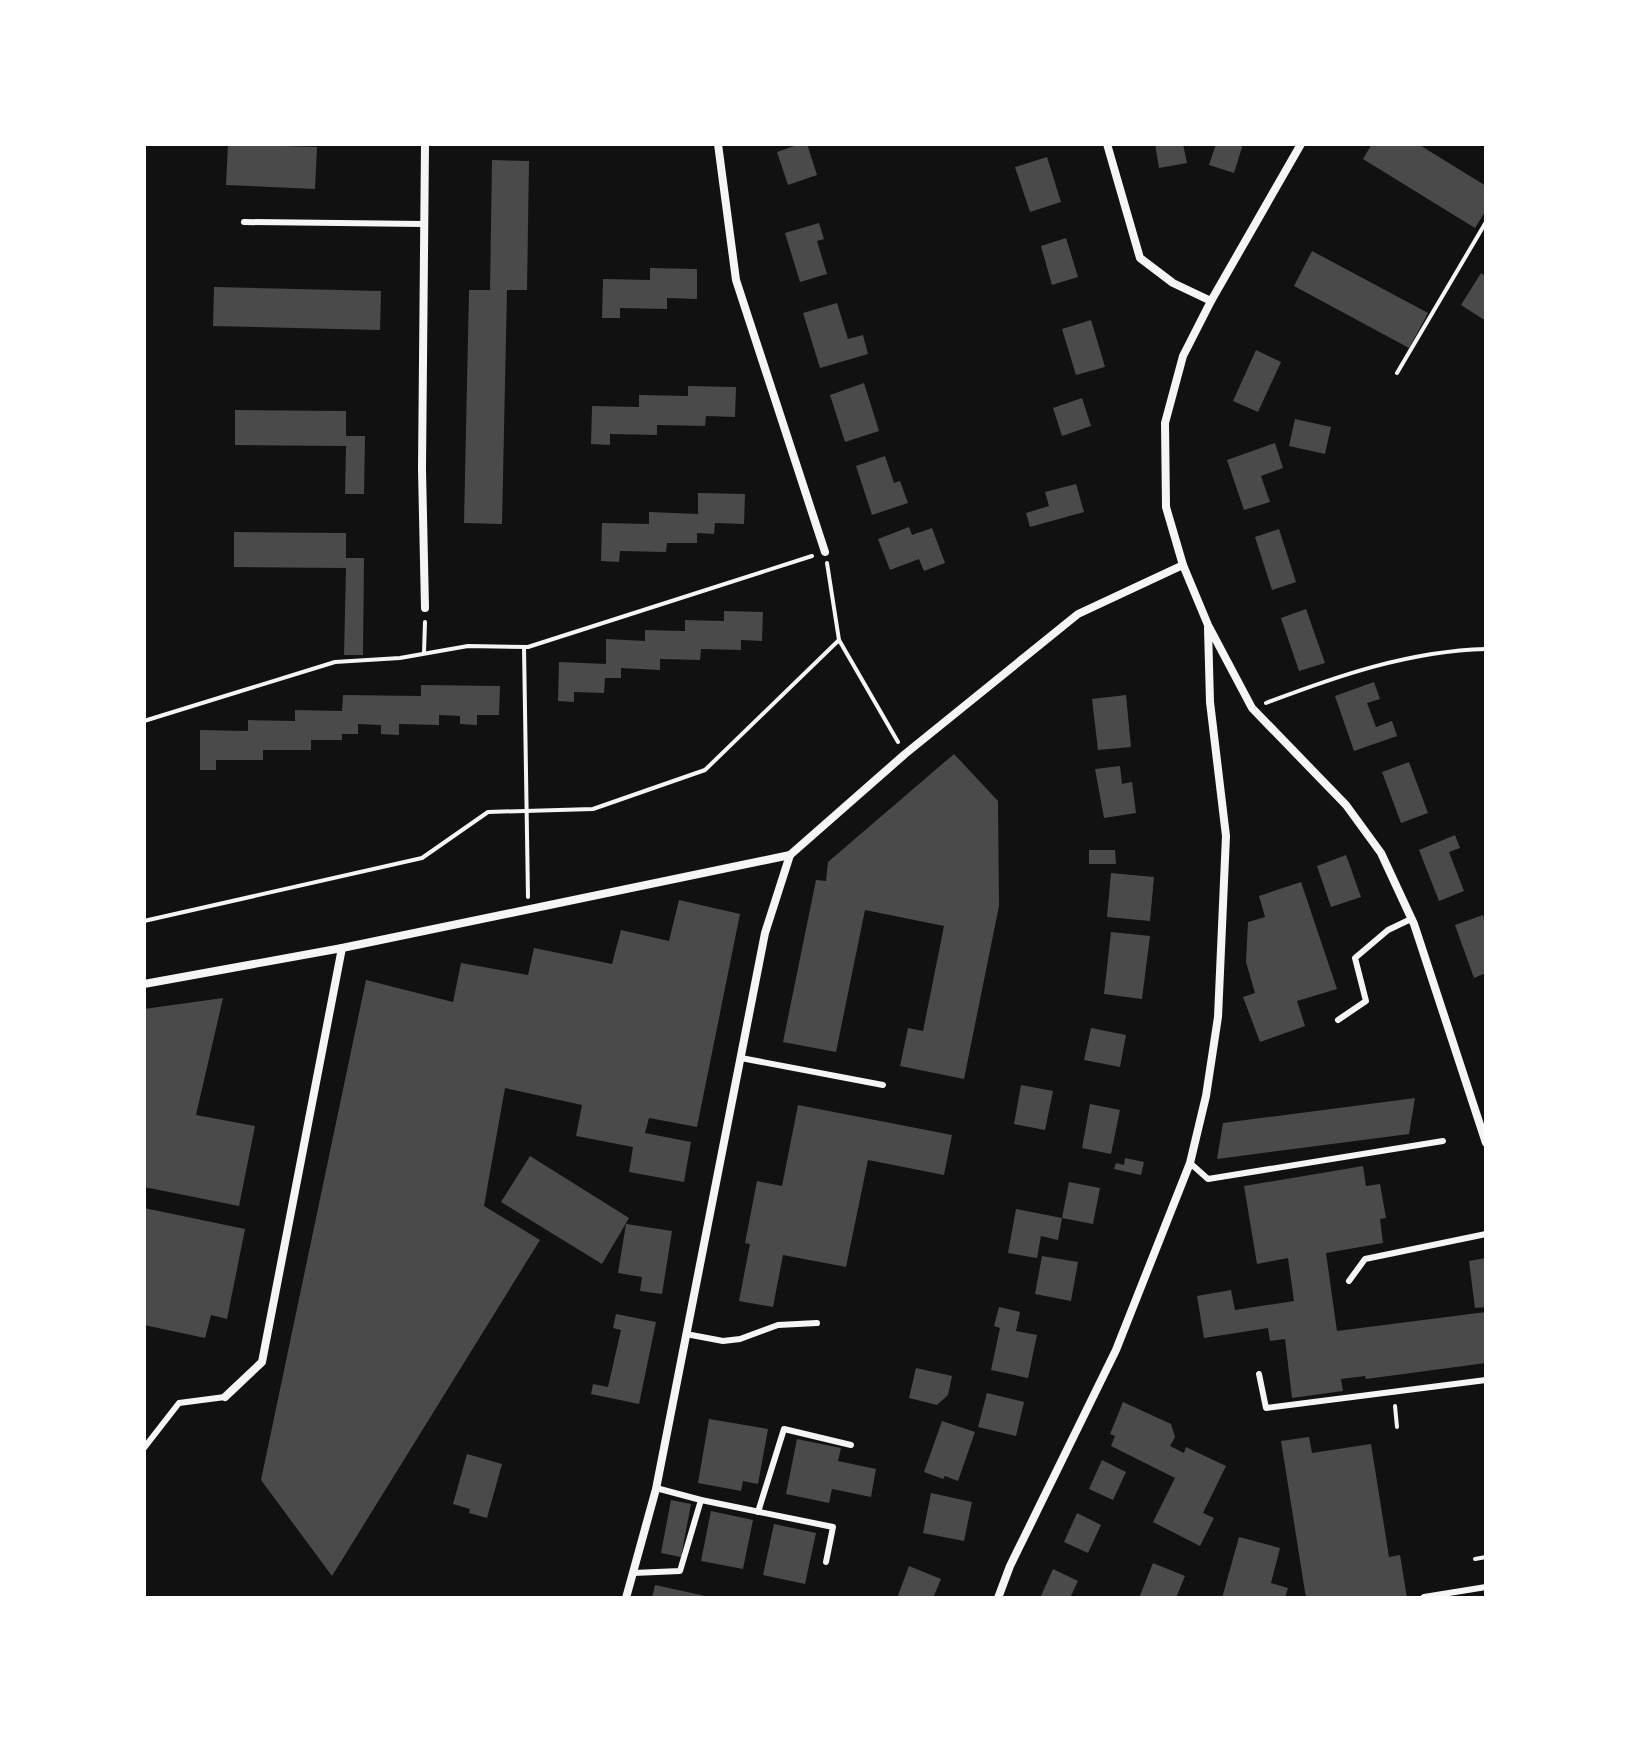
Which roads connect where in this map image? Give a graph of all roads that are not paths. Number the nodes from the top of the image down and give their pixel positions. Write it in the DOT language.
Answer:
graph roads {
  1 [pos="425,144"];
  2 [pos="718,144"];
  3 [pos="1107,144"];
  4 [pos="1301,144"];
  5 [pos="244,222"];
  6 [pos="424,224"];
  7 [pos="1211,301"];
  8 [pos="825,552"];
  9 [pos="1183,565"];
  10 [pos="425,608"];
  11 [pos="1208,625"];
  12 [pos="790,855"];
  13 [pos="1411,919"];
  14 [pos="342,948"];
  15 [pos="144,984"];
  16 [pos="1338,1020"];
  17 [pos="741,1058"];
  18 [pos="883,1085"];
  19 [pos="1443,1141"];
  20 [pos="1486,1143"];
  21 [pos="1190,1163"];
  22 [pos="1486,1234"];
  23 [pos="1349,1281"];
  24 [pos="817,1323"];
  25 [pos="686,1334"];
  26 [pos="1259,1374"];
  27 [pos="1486,1380"];
  28 [pos="225,1397"];
  29 [pos="851,1445"];
  30 [pos="144,1448"];
  31 [pos="656,1488"];
  32 [pos="701,1500"];
  33 [pos="758,1512"];
  34 [pos="826,1562"];
  35 [pos="633,1573"];
  36 [pos="1486,1587"];
  37 [pos="1424,1597"];
  38 [pos="626,1598"];
  39 [pos="998,1598"];
  1 -- 6 [label="street"];
  2 -- 8 [label="street"];
  3 -- 7 [label="street"];
  4 -- 7 [label="street"];
  5 -- 6 [label="lane"];
  6 -- 10 [label="street"];
  7 -- 9 [label="street"];
  9 -- 11 [label="street"];
  9 -- 12 [label="street"];
  11 -- 13 [label="street"];
  11 -- 21 [label="street"];
  12 -- 14 [label="street"];
  12 -- 17 [label="street"];
  13 -- 16 [label="lane"];
  13 -- 20 [label="street"];
  14 -- 15 [label="street"];
  14 -- 28 [label="street"];
  17 -- 18 [label="lane"];
  17 -- 25 [label="street"];
  19 -- 21 [label="lane"];
  21 -- 39 [label="street"];
  22 -- 23 [label="lane"];
  24 -- 25 [label="lane"];
  25 -- 31 [label="street"];
  26 -- 27 [label="lane"];
  28 -- 30 [label="lane"];
  29 -- 33 [label="lane"];
  31 -- 32 [label="lane"];
  31 -- 35 [label="street"];
  32 -- 33 [label="lane"];
  32 -- 35 [label="lane"];
  33 -- 34 [label="lane"];
  35 -- 38 [label="street"];
  36 -- 37 [label="lane"];
}
